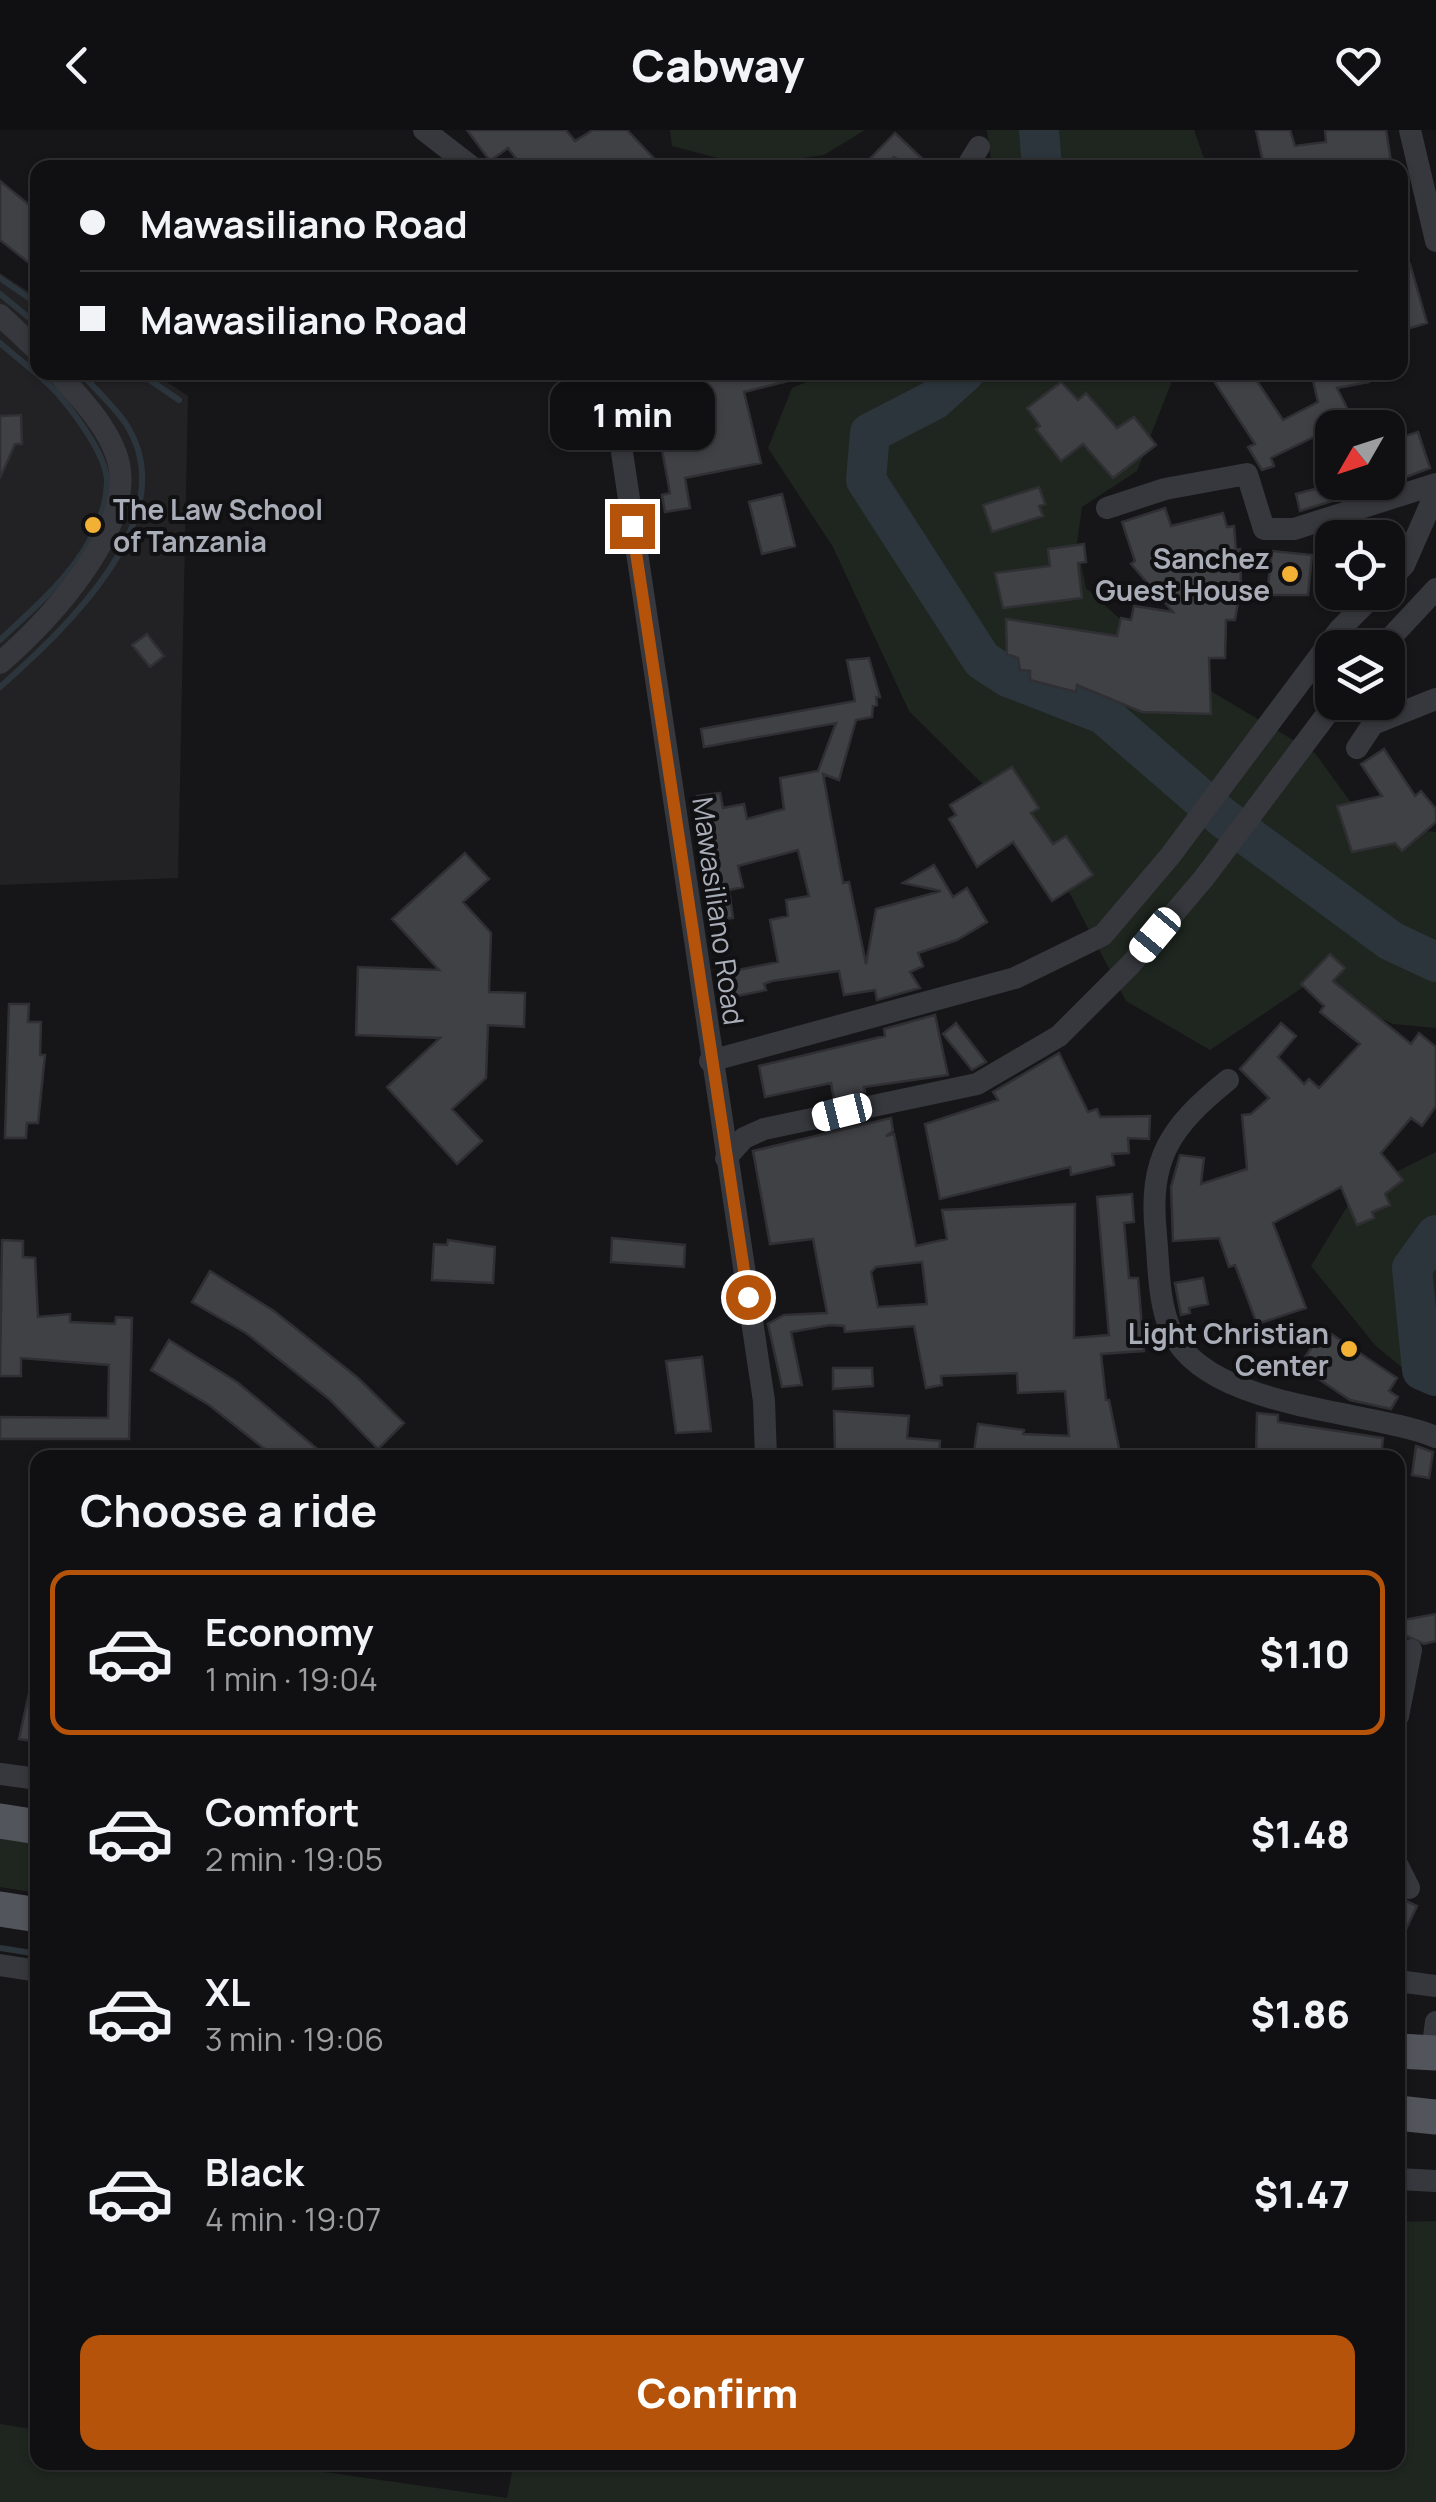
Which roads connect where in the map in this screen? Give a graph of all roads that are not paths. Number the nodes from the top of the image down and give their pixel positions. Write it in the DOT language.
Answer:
graph roads {
  1 [pos="1410,130"];
  2 [pos="434,133"];
  3 [pos="979,147"];
  4 [pos="465,160"];
  5 [pos="971,160"];
  6 [pos="1436,241"];
  7 [pos="0,315"];
  8 [pos="30,344"];
  9 [pos="64,380"];
  10 [pos="611,380"];
  11 [pos="1436,488"];
  12 [pos="1107,508"];
  13 [pos="1405,563"];
  14 [pos="1436,588"];
  15 [pos="1359,610"];
  16 [pos="1398,630"];
  17 [pos="0,663"];
  18 [pos="1436,699"];
  19 [pos="1322,720"];
  20 [pos="1357,748"];
  21 [pos="710,1061"];
  22 [pos="1228,1080"];
  23 [pos="726,1158"];
  24 [pos="1436,1437"];
  25 [pos="766,1450"];
  26 [pos="1411,1650"];
  27 [pos="1405,1680"];
  28 [pos="0,1774"];
  29 [pos="30,1778"];
  30 [pos="0,1820"];
  31 [pos="30,1826"];
  32 [pos="1405,1879"];
  33 [pos="1410,1888"];
  34 [pos="0,1909"];
  35 [pos="30,1914"];
  36 [pos="0,1965"];
  37 [pos="30,1970"];
  38 [pos="1405,1982"];
  39 [pos="1436,1986"];
  40 [pos="1405,2114"];
  41 [pos="1436,2117"];
  42 [pos="1405,2179"];
  43 [pos="1436,2181"];
  1 -- 6 [label="street"];
  2 -- 4 [label="street"];
  3 -- 5 [label="street"];
  7 -- 8 [label="street"];
  9 -- 17 [label="street"];
  10 -- 21 [label="street, Mawasiliano Road"];
  11 -- 12 [label="street"];
  11 -- 13 [label="street"];
  14 -- 16 [label="street"];
  15 -- 21 [label="street"];
  18 -- 20 [label="street"];
  19 -- 23 [label="street"];
  21 -- 23 [label="street, Mawasiliano Road"];
  22 -- 24 [label="street"];
  23 -- 25 [label="street, Mawasiliano Road"];
  26 -- 27 [label="street"];
  28 -- 29 [label="street"];
  30 -- 31 [label="main road"];
  32 -- 33 [label="street"];
  34 -- 35 [label="main road"];
  36 -- 37 [label="street"];
  38 -- 39 [label="street"];
  40 -- 41 [label="main road"];
  42 -- 43 [label="street"];
}
